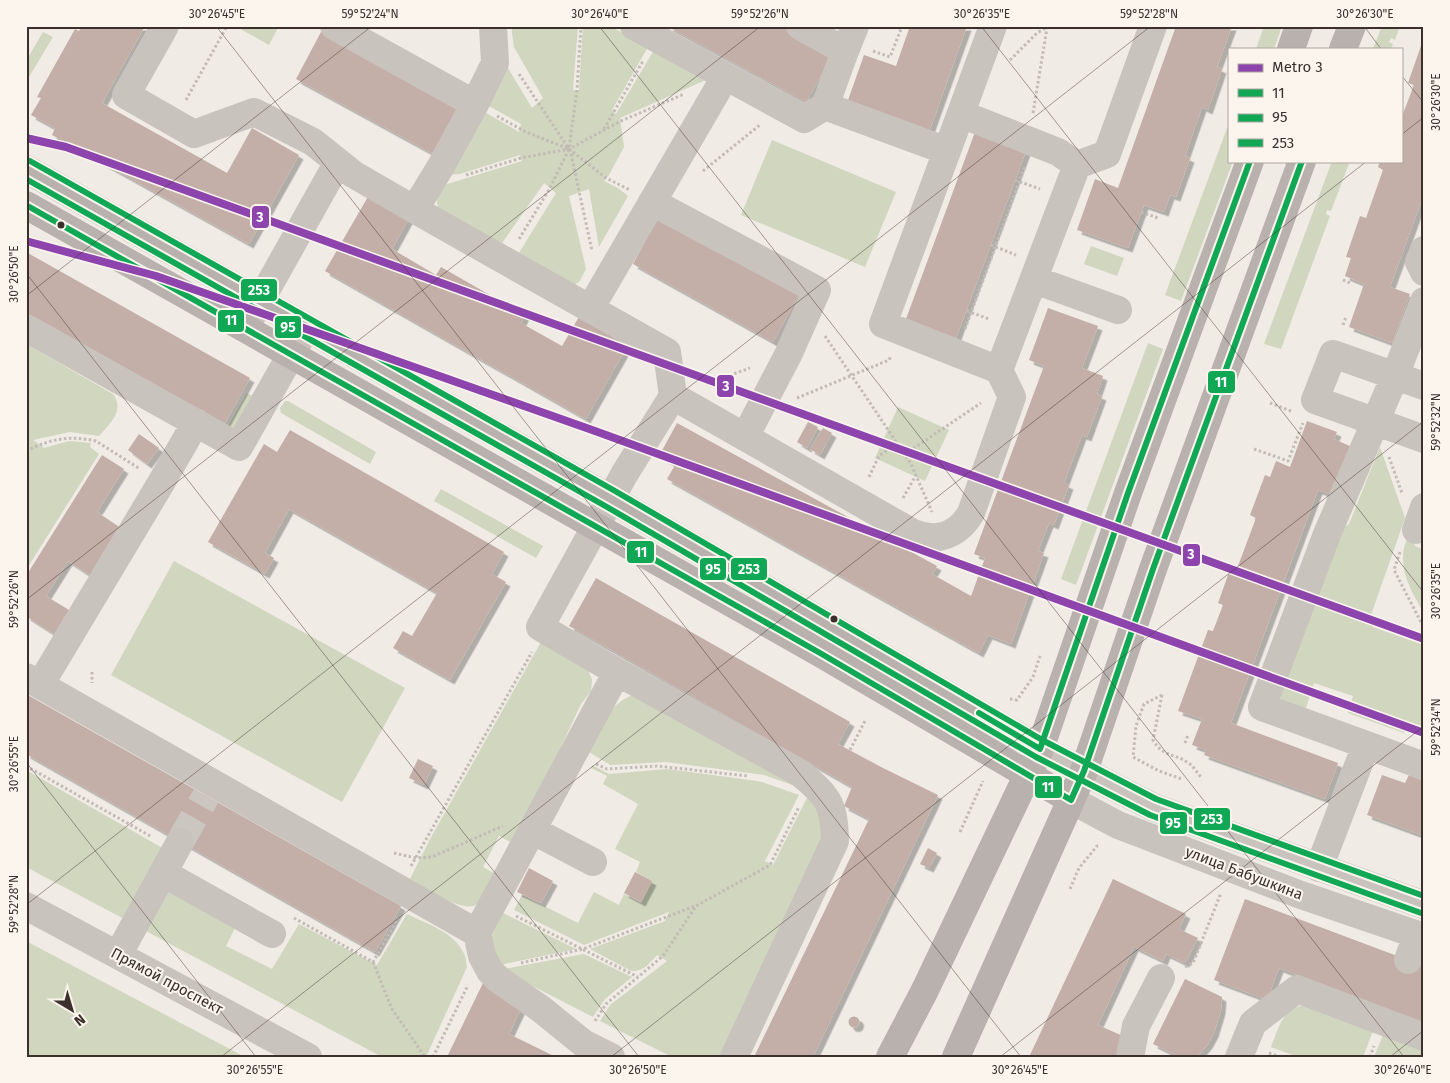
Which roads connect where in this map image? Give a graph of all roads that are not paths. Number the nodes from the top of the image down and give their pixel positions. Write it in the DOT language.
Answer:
graph roads {
  1 [pos="165,26"];
  2 [pos="334,26"];
  3 [pos="494,26"];
  4 [pos="800,26"];
  5 [pos="993,26"];
  6 [pos="1153,26"];
  7 [pos="1299,26"];
  8 [pos="1352,26"];
  9 [pos="645,33"];
  10 [pos="849,40"];
  11 [pos="1291,48"];
  12 [pos="1343,48"];
  13 [pos="726,77"];
  14 [pos="475,104"];
  15 [pos="825,106"];
  16 [pos="961,114"];
  17 [pos="947,151"];
  18 [pos="338,162"];
  19 [pos="1250,162"];
  20 [pos="1302,162"];
  21 [pos="1077,165"];
  22 [pos="26,169"];
  23 [pos="421,199"];
  24 [pos="652,202"];
  25 [pos="26,205"];
  26 [pos="1424,250"];
  27 [pos="1424,272"];
  28 [pos="1035,280"];
  29 [pos="1424,301"];
  30 [pos="260,302"];
  31 [pos="590,308"];
  32 [pos="1118,310"];
  33 [pos="26,328"];
  34 [pos="245,328"];
  35 [pos="306,328"];
  36 [pos="291,355"];
  37 [pos="1395,376"];
  38 [pos="1003,378"];
  39 [pos="1424,386"];
  40 [pos="673,396"];
  41 [pos="1376,421"];
  42 [pos="196,422"];
  43 [pos="751,425"];
  44 [pos="1424,439"];
  45 [pos="611,499"];
  46 [pos="596,526"];
  47 [pos="617,672"];
  48 [pos="33,681"];
  49 [pos="1366,745"];
  50 [pos="1040,749"];
  51 [pos="1424,766"];
  52 [pos="1084,771"];
  53 [pos="1029,775"];
  54 [pos="1071,800"];
  55 [pos="519,827"];
  56 [pos="593,862"];
  57 [pos="1319,868"];
  58 [pos="1424,905"];
  59 [pos="26,906"];
  60 [pos="272,934"];
  61 [pos="1420,936"];
  62 [pos="483,953"];
  63 [pos="118,955"];
  64 [pos="1408,960"];
  65 [pos="1161,978"];
  66 [pos="1424,1037"];
  67 [pos="1134,1056"];
  68 [pos="308,1057"];
  69 [pos="611,1057"];
  70 [pos="734,1057"];
  71 [pos="890,1057"];
  72 [pos="956,1057"];
  73 [pos="1239,1057"];
  1 -- 18 [label="street"];
  2 -- 14 [label="street"];
  3 -- 14 [label="street"];
  4 -- 10 [label="street"];
  5 -- 16 [label="street"];
  6 -- 21 [label="street"];
  7 -- 11 [label="main road"];
  8 -- 12 [label="main road"];
  9 -- 13 [label="street"];
  10 -- 15 [label="street"];
  13 -- 15 [label="street"];
  13 -- 24 [label="street"];
  14 -- 23 [label="street"];
  15 -- 17 [label="street"];
  16 -- 17 [label="street"];
  16 -- 21 [label="street"];
  17 -- 38 [label="street"];
  18 -- 23 [label="street"];
  18 -- 30 [label="street"];
  19 -- 50 [label="main road"];
  20 -- 52 [label="main road"];
  21 -- 28 [label="street"];
  22 -- 30 [label="main road, улица Бабушкина"];
  23 -- 31 [label="street"];
  24 -- 31 [label="street"];
  24 -- 43 [label="street"];
  25 -- 34 [label="main road, улица Бабушкина"];
  26 -- 27 [label="street"];
  28 -- 32 [label="street"];
  28 -- 38 [label="street"];
  29 -- 37 [label="street"];
  30 -- 34 [label="street"];
  30 -- 35 [label="main road, улица Бабушкина"];
  31 -- 40 [label="street"];
  33 -- 42 [label="street"];
  34 -- 36 [label="main road, улица Бабушкина"];
  35 -- 36 [label="street"];
  35 -- 45 [label="main road, улица Бабушкина"];
  36 -- 42 [label="street"];
  36 -- 46 [label="main road, улица Бабушкина"];
  37 -- 39 [label="street"];
  37 -- 41 [label="street"];
  37 -- 41 [label="street"];
  38 -- 43 [label="street"];
  40 -- 43 [label="street"];
  40 -- 45 [label="street"];
  41 -- 44 [label="street"];
  41 -- 49 [label="street"];
  42 -- 48 [label="street"];
  45 -- 46 [label="street"];
  45 -- 50 [label="main road, улица Бабушкина"];
  46 -- 47 [label="street"];
  46 -- 53 [label="main road, улица Бабушкина"];
  47 -- 55 [label="street"];
  47 -- 70 [label="street"];
  48 -- 62 [label="street"];
  49 -- 51 [label="street"];
  49 -- 57 [label="street"];
  50 -- 52 [label="street, улица Бабушкина"];
  50 -- 53 [label="main road"];
  52 -- 54 [label="main road"];
  52 -- 57 [label="street, улица Бабушкина"];
  53 -- 54 [label="main road, улица Бабушкина"];
  53 -- 71 [label="main road"];
  54 -- 61 [label="street, улица Бабушкина"];
  54 -- 72 [label="main road"];
  55 -- 56 [label="street"];
  55 -- 62 [label="street"];
  57 -- 58 [label="street, улица Бабушкина"];
  59 -- 63 [label="street, Прямой проспект"];
  60 -- 63 [label="street"];
  61 -- 64 [label="street"];
  62 -- 69 [label="street"];
  63 -- 68 [label="street, Прямой проспект"];
  65 -- 67 [label="street"];
  66 -- 73 [label="street"];
}
